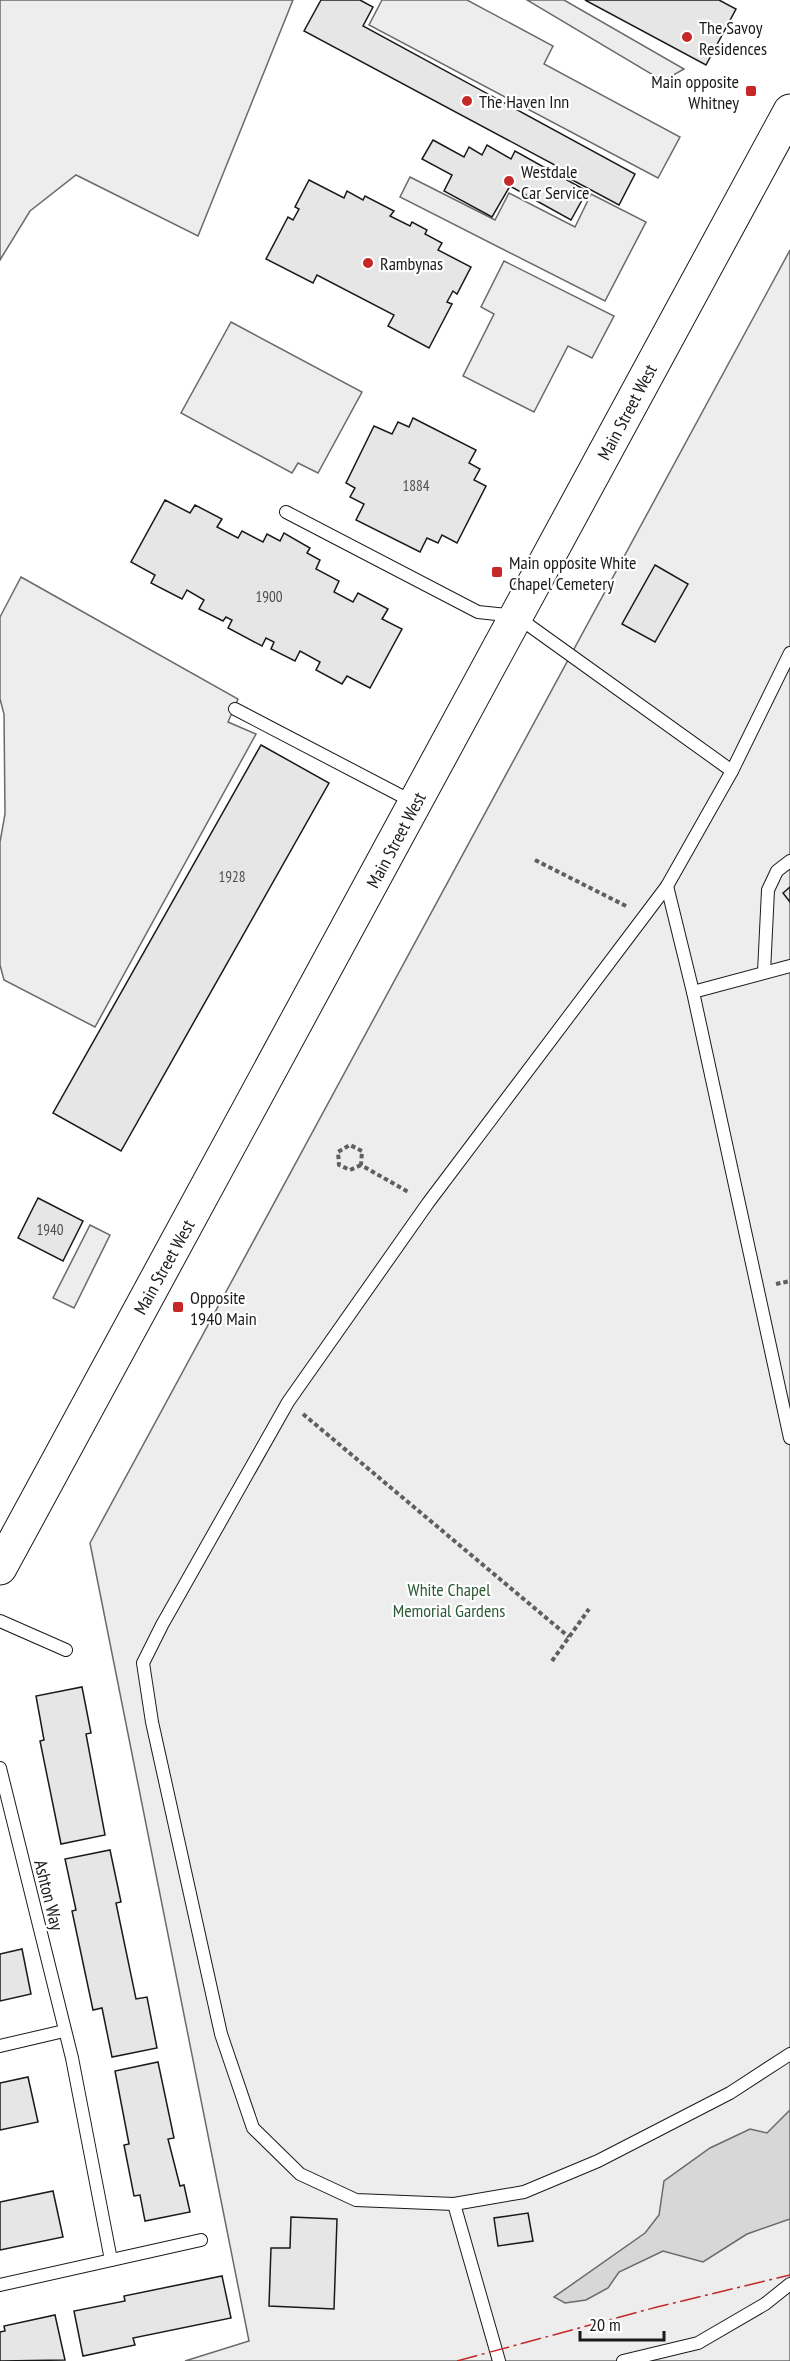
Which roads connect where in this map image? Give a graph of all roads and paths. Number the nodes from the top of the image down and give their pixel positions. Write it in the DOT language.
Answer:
graph roads {
  1 [pos="790,111"];
  2 [pos="286,512"];
  3 [pos="516,616"];
  4 [pos="790,653"];
  5 [pos="235,709"];
  6 [pos="732,771"];
  7 [pos="415,803"];
  8 [pos="535,860"];
  9 [pos="790,861"];
  10 [pos="668,886"];
  11 [pos="645,916"];
  12 [pos="790,966"];
  13 [pos="764,972"];
  14 [pos="693,992"];
  15 [pos="361,1165"];
  16 [pos="428,1203"];
  17 [pos="288,1402"];
  18 [pos="790,1438"];
  19 [pos="0,1568"];
  20 [pos="589,1609"];
  21 [pos="0,1621"];
  22 [pos="569,1637"];
  23 [pos="66,1650"];
  24 [pos="552,1661"];
  25 [pos="0,1768"];
  26 [pos="64,2031"];
  27 [pos="0,2046"];
  28 [pos="790,2054"];
  29 [pos="454,2204"];
  30 [pos="201,2240"];
  31 [pos="111,2260"];
  32 [pos="790,2284"];
  33 [pos="0,2285"];
  34 [pos="499,2361"];
  35 [pos="623,2361"];
  1 -- 3 [label="main road, Main Street West"];
  2 -- 3 [label="lane"];
  3 -- 6 [label="lane"];
  3 -- 7 [label="main road, Main Street West"];
  4 -- 6 [label="lane"];
  5 -- 7 [label="lane"];
  6 -- 10 [label="lane"];
  7 -- 19 [label="main road, Main Street West"];
  8 -- 11 [label="path"];
  9 -- 13 [label="lane"];
  10 -- 11 [label="lane"];
  10 -- 14 [label="lane"];
  11 -- 16 [label="lane"];
  12 -- 13 [label="lane"];
  13 -- 14 [label="lane"];
  14 -- 18 [label="lane"];
  15 -- 15 [label="path"];
  15 -- 16 [label="path"];
  16 -- 17 [label="lane"];
  17 -- 22 [label="path"];
  17 -- 29 [label="lane"];
  20 -- 22 [label="path"];
  21 -- 23 [label="lane"];
  22 -- 24 [label="path"];
  25 -- 26 [label="lane, Ashton Way"];
  26 -- 27 [label="lane"];
  26 -- 31 [label="lane, Ashton Way"];
  28 -- 29 [label="lane"];
  29 -- 34 [label="lane"];
  30 -- 31 [label="lane"];
  31 -- 33 [label="lane"];
  32 -- 35 [label="lane"];
}
